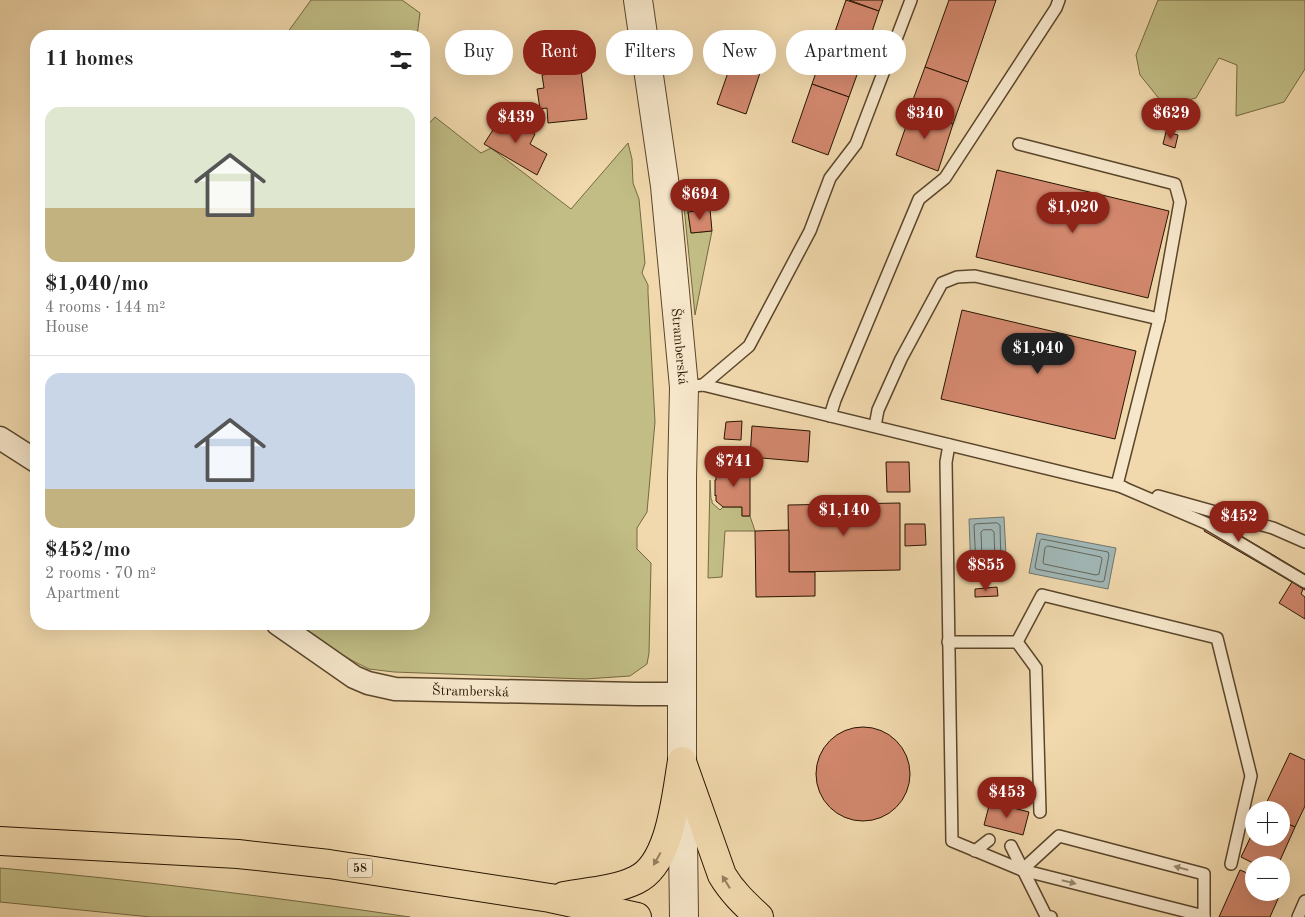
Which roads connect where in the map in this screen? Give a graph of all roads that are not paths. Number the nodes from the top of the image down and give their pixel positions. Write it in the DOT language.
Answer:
graph roads {
  1 [pos="638,0"];
  2 [pos="911,0"];
  3 [pos="1059,0"];
  4 [pos="1019,144"];
  5 [pos="1159,319"];
  6 [pos="694,386"];
  7 [pos="830,416"];
  8 [pos="875,426"];
  9 [pos="0,438"];
  10 [pos="949,445"];
  11 [pos="30,457"];
  12 [pos="1117,485"];
  13 [pos="1305,542"];
  14 [pos="1305,582"];
  15 [pos="287,630"];
  16 [pos="948,642"];
  17 [pos="1016,642"];
  18 [pos="683,694"];
  19 [pos="682,761"];
  20 [pos="1040,812"];
  21 [pos="0,840"];
  22 [pos="990,840"];
  23 [pos="1011,846"];
  24 [pos="975,851"];
  25 [pos="1232,864"];
  26 [pos="1022,870"];
  27 [pos="550,898"];
  28 [pos="1305,901"];
  29 [pos="1204,916"];
  30 [pos="576,917"];
  31 [pos="637,917"];
  32 [pos="684,917"];
  33 [pos="760,917"];
  34 [pos="1051,917"];
  35 [pos="1298,917"];
  1 -- 6 [label="street, Štramberská"];
  2 -- 6 [label="lane"];
  3 -- 7 [label="lane"];
  4 -- 5 [label="lane"];
  5 -- 8 [label="lane"];
  5 -- 12 [label="lane"];
  6 -- 7 [label="lane"];
  6 -- 18 [label="street, Štramberská"];
  7 -- 8 [label="lane"];
  8 -- 10 [label="lane"];
  9 -- 11 [label="street"];
  10 -- 12 [label="lane"];
  10 -- 16 [label="lane"];
  12 -- 13 [label="lane"];
  12 -- 14 [label="lane"];
  15 -- 18 [label="street, Štramberská"];
  16 -- 17 [label="lane"];
  16 -- 24 [label="lane"];
  17 -- 20 [label="lane"];
  17 -- 25 [label="lane"];
  18 -- 19 [label="street, Štramberská"];
  19 -- 27 [label="main road, 58, one-way"];
  19 -- 32 [label="street, Štramberská"];
  33 -- 19 [label="main road, one-way"];
  21 -- 27 [label="main road, 58"];
  22 -- 24 [label="lane"];
  23 -- 26 [label="lane"];
  24 -- 26 [label="lane"];
  26 -- 29 [label="lane, one-way"];
  29 -- 26 [label="lane, one-way"];
  26 -- 34 [label="lane"];
  27 -- 30 [label="main road, 58"];
  27 -- 31 [label="main road, 58"];
  28 -- 35 [label="lane"];
}
